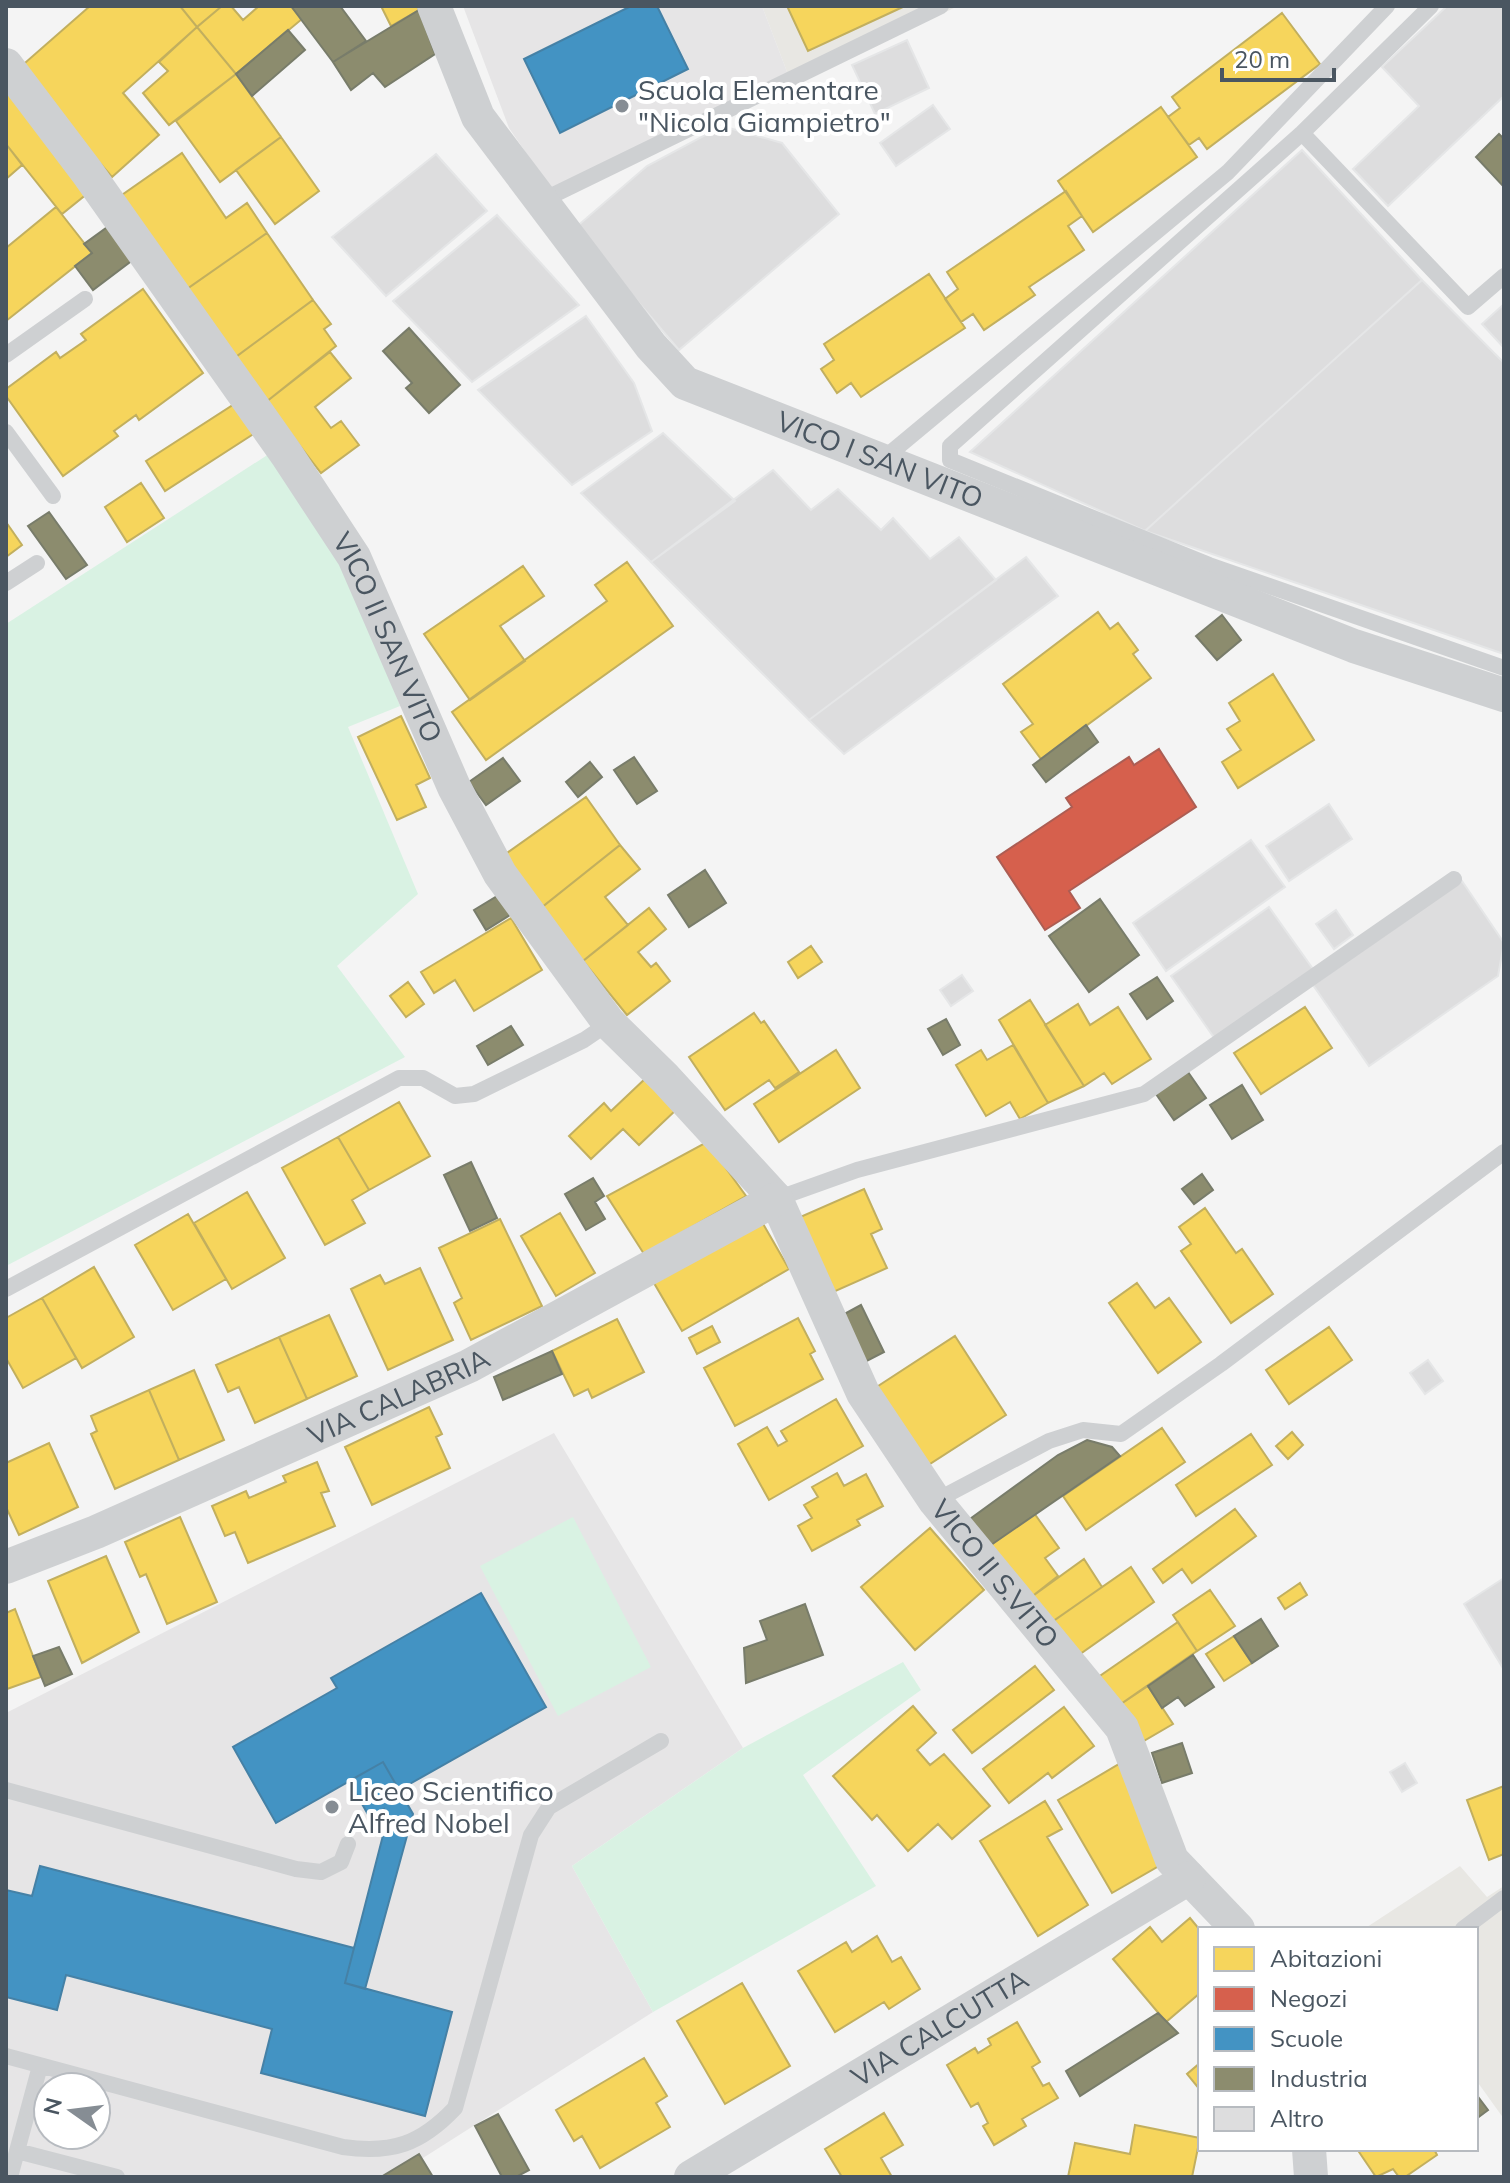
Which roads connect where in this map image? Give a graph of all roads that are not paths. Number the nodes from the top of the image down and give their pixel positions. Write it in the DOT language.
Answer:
graph roads {
  1 [pos="434,6"];
  2 [pos="941,6"];
  3 [pos="1387,6"];
  4 [pos="1431,6"];
  5 [pos="6,65"];
  6 [pos="1302,133"];
  7 [pos="541,201"];
  8 [pos="1504,276"];
  9 [pos="85,299"];
  10 [pos="6,355"];
  11 [pos="6,432"];
  12 [pos="881,461"];
  13 [pos="53,496"];
  14 [pos="37,563"];
  15 [pos="6,583"];
  16 [pos="1504,668"];
  17 [pos="1504,695"];
  18 [pos="1454,879"];
  19 [pos="609,1023"];
  20 [pos="1504,1152"];
  21 [pos="776,1199"];
  22 [pos="6,1289"];
  23 [pos="935,1501"];
  24 [pos="6,1567"];
  25 [pos="661,1741"];
  26 [pos="6,1790"];
  27 [pos="348,1844"];
  28 [pos="1189,1878"];
  29 [pos="1504,1898"];
  30 [pos="1236,1927"];
  31 [pos="1466,1927"];
  32 [pos="6,2056"];
  33 [pos="40,2066"];
  34 [pos="17,2151"];
  35 [pos="1309,2151"];
  36 [pos="10,2177"];
  37 [pos="117,2177"];
  38 [pos="691,2177"];
  39 [pos="1311,2177"];
  1 -- 7 [label="street, VICO I SAN VITO"];
  2 -- 7 [label="lane"];
  3 -- 12 [label="lane"];
  4 -- 6 [label="lane"];
  5 -- 19 [label="street, VICO II SAN VITO"];
  6 -- 8 [label="lane"];
  6 -- 16 [label="lane"];
  7 -- 12 [label="street, VICO I SAN VITO"];
  9 -- 10 [label="lane"];
  11 -- 13 [label="lane"];
  12 -- 17 [label="street, VICO I SAN VITO"];
  14 -- 15 [label="lane"];
  18 -- 21 [label="lane"];
  19 -- 21 [label="street, VICO II SAN VITO"];
  19 -- 22 [label="lane"];
  20 -- 23 [label="lane"];
  21 -- 23 [label="street, VICO II S.VITO"];
  21 -- 24 [label="street, VIA CALABRIA"];
  23 -- 28 [label="street, VICO II S.VITO"];
  25 -- 33 [label="lane"];
  26 -- 27 [label="lane"];
  28 -- 30 [label="street, VICO II S.VITO"];
  28 -- 38 [label="street, VIA CALCUTTA"];
  29 -- 31 [label="lane"];
  32 -- 33 [label="lane"];
  33 -- 34 [label="lane"];
  34 -- 36 [label="lane"];
  34 -- 37 [label="lane"];
  35 -- 39 [label="street"];
}
